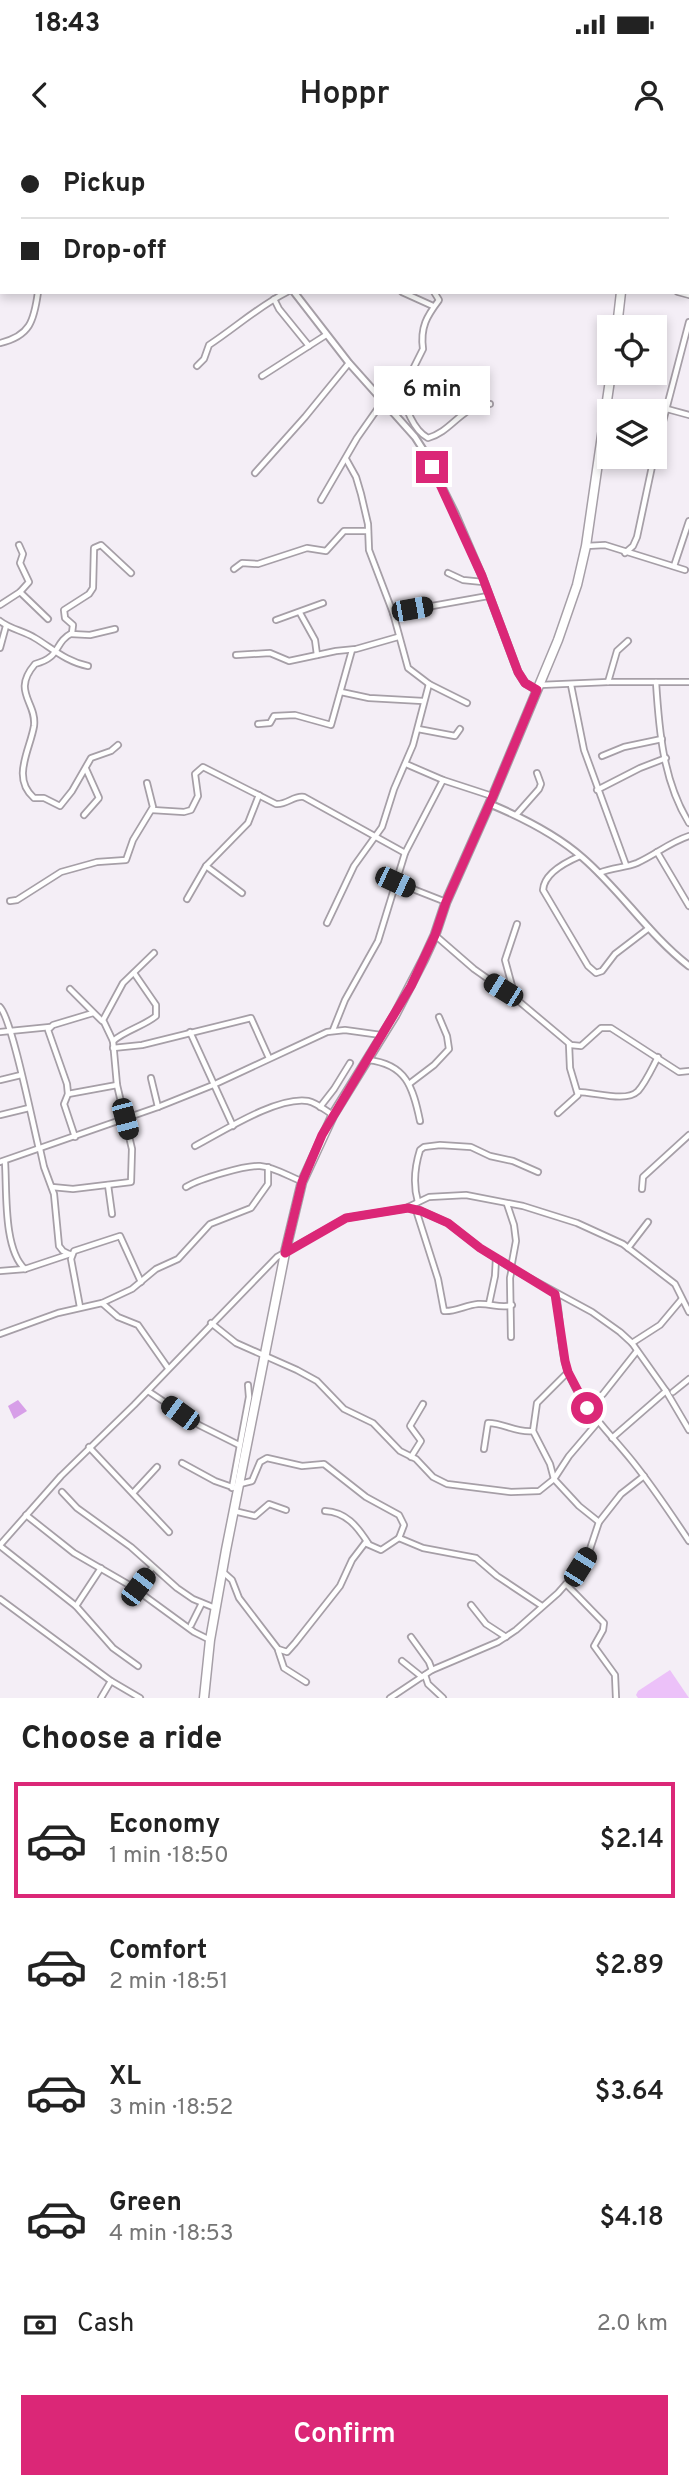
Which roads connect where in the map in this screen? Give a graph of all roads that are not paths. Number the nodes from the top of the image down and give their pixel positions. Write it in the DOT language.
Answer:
graph roads {
  1 [pos="37,294"];
  2 [pos="283,294"];
  3 [pos="295,294"];
  4 [pos="406,294"];
  5 [pos="435,294"];
  6 [pos="621,294"];
  7 [pos="274,299"];
  8 [pos="433,306"];
  9 [pos="618,315"];
  10 [pos="689,322"];
  11 [pos="326,335"];
  12 [pos="0,343"];
  13 [pos="309,346"];
  14 [pos="349,363"];
  15 [pos="198,366"];
  16 [pos="262,376"];
  17 [pos="609,385"];
  18 [pos="402,390"];
  19 [pos="383,401"];
  20 [pos="490,404"];
  21 [pos="667,409"];
  22 [pos="392,411"];
  23 [pos="689,415"];
  24 [pos="346,459"];
  25 [pos="651,469"];
  26 [pos="255,472"];
  27 [pos="321,500"];
  28 [pos="689,521"];
  29 [pos="368,531"];
  30 [pos="19,545"];
  31 [pos="586,546"];
  32 [pos="625,553"];
  33 [pos="674,566"];
  34 [pos="234,569"];
  35 [pos="685,570"];
  36 [pos="131,573"];
  37 [pos="447,573"];
  38 [pos="483,582"];
  39 [pos="20,592"];
  40 [pos="488,596"];
  41 [pos="323,603"];
  42 [pos="0,604"];
  43 [pos="393,612"];
  44 [pos="300,613"];
  45 [pos="48,619"];
  46 [pos="276,620"];
  47 [pos="0,621"];
  48 [pos="6,626"];
  49 [pos="115,629"];
  50 [pos="71,634"];
  51 [pos="398,637"];
  52 [pos="628,641"];
  53 [pos="0,648"];
  54 [pos="352,650"];
  55 [pos="55,653"];
  56 [pos="236,655"];
  57 [pos="317,655"];
  58 [pos="88,666"];
  59 [pos="608,682"];
  60 [pos="656,682"];
  61 [pos="689,682"];
  62 [pos="429,684"];
  63 [pos="571,685"];
  64 [pos="538,688"];
  65 [pos="341,692"];
  66 [pos="423,701"];
  67 [pos="467,703"];
  68 [pos="258,724"];
  69 [pos="418,729"];
  70 [pos="460,729"];
  71 [pos="662,739"];
  72 [pos="118,745"];
  73 [pos="602,756"];
  74 [pos="666,758"];
  75 [pos="406,764"];
  76 [pos="86,769"];
  77 [pos="537,773"];
  78 [pos="443,780"];
  79 [pos="147,783"];
  80 [pos="597,790"];
  81 [pos="259,795"];
  82 [pos="491,800"];
  83 [pos="152,810"];
  84 [pos="84,815"];
  85 [pos="515,816"];
  86 [pos="689,823"];
  87 [pos="689,836"];
  88 [pos="376,838"];
  89 [pos="657,852"];
  90 [pos="405,853"];
  91 [pos="581,856"];
  92 [pos="626,865"];
  93 [pos="206,866"];
  94 [pos="598,873"];
  95 [pos="395,882"];
  96 [pos="242,893"];
  97 [pos="187,899"];
  98 [pos="10,901"];
  99 [pos="446,902"];
  100 [pos="689,906"];
  101 [pos="327,923"];
  102 [pos="517,924"];
  103 [pos="649,928"];
  104 [pos="435,935"];
  105 [pos="154,953"];
  106 [pos="689,966"];
  107 [pos="134,973"];
  108 [pos="70,989"];
  109 [pos="515,998"];
  110 [pos="0,1007"];
  111 [pos="93,1013"];
  112 [pos="439,1017"];
  113 [pos="103,1022"];
  114 [pos="50,1027"];
  115 [pos="333,1030"];
  116 [pos="10,1031"];
  117 [pos="0,1032"];
  118 [pos="190,1032"];
  119 [pos="382,1035"];
  120 [pos="113,1041"];
  121 [pos="569,1043"];
  122 [pos="113,1048"];
  123 [pos="658,1057"];
  124 [pos="269,1058"];
  125 [pos="367,1060"];
  126 [pos="350,1063"];
  127 [pos="689,1071"];
  128 [pos="21,1075"];
  129 [pos="151,1078"];
  130 [pos="0,1080"];
  131 [pos="409,1084"];
  132 [pos="117,1085"];
  133 [pos="213,1085"];
  134 [pos="578,1092"];
  135 [pos="68,1094"];
  136 [pos="158,1107"];
  137 [pos="320,1107"];
  138 [pos="29,1108"];
  139 [pos="558,1113"];
  140 [pos="0,1115"];
  141 [pos="333,1115"];
  142 [pos="125,1119"];
  143 [pos="420,1121"];
  144 [pos="233,1126"];
  145 [pos="689,1135"];
  146 [pos="75,1137"];
  147 [pos="195,1146"];
  148 [pos="40,1149"];
  149 [pos="2,1162"];
  150 [pos="268,1167"];
  151 [pos="538,1172"];
  152 [pos="302,1182"];
  153 [pos="108,1185"];
  154 [pos="52,1187"];
  155 [pos="186,1187"];
  156 [pos="642,1189"];
  157 [pos="418,1202"];
  158 [pos="506,1204"];
  159 [pos="408,1208"];
  160 [pos="416,1210"];
  161 [pos="112,1214"];
  162 [pos="648,1222"];
  163 [pos="628,1248"];
  164 [pos="285,1253"];
  165 [pos="70,1254"];
  166 [pos="496,1257"];
  167 [pos="512,1268"];
  168 [pos="25,1269"];
  169 [pos="0,1271"];
  170 [pos="141,1282"];
  171 [pos="555,1294"];
  172 [pos="681,1300"];
  173 [pos="102,1303"];
  174 [pos="489,1304"];
  175 [pos="512,1305"];
  176 [pos="80,1307"];
  177 [pos="689,1312"];
  178 [pos="211,1324"];
  179 [pos="0,1334"];
  180 [pos="511,1337"];
  181 [pos="632,1343"];
  182 [pos="637,1351"];
  183 [pos="265,1357"];
  184 [pos="169,1368"];
  185 [pos="568,1372"];
  186 [pos="689,1378"];
  187 [pos="248,1385"];
  188 [pos="148,1391"];
  189 [pos="666,1391"];
  190 [pos="673,1392"];
  191 [pos="424,1404"];
  192 [pos="587,1408"];
  193 [pos="598,1422"];
  194 [pos="689,1430"];
  195 [pos="533,1432"];
  196 [pos="612,1438"];
  197 [pos="239,1445"];
  198 [pos="89,1447"];
  199 [pos="484,1449"];
  200 [pos="411,1457"];
  201 [pos="182,1462"];
  202 [pos="157,1467"];
  203 [pos="644,1476"];
  204 [pos="554,1479"];
  205 [pos="237,1487"];
  206 [pos="62,1492"];
  207 [pos="133,1493"];
  208 [pos="286,1510"];
  209 [pos="234,1511"];
  210 [pos="325,1511"];
  211 [pos="26,1515"];
  212 [pos="599,1522"];
  213 [pos="169,1532"];
  214 [pos="399,1538"];
  215 [pos="689,1541"];
  216 [pos="1,1543"];
  217 [pos="368,1544"];
  218 [pos="101,1568"];
  219 [pos="152,1568"];
  220 [pos="222,1571"];
  221 [pos="566,1584"];
  222 [pos="138,1587"];
  223 [pos="0,1599"];
  224 [pos="202,1603"];
  225 [pos="471,1605"];
  226 [pos="76,1606"];
  227 [pos="542,1606"];
  228 [pos="215,1608"];
  229 [pos="191,1625"];
  230 [pos="411,1637"];
  231 [pos="506,1637"];
  232 [pos="210,1640"];
  233 [pos="278,1649"];
  234 [pos="402,1661"];
  235 [pos="138,1666"];
  236 [pos="432,1670"];
  237 [pos="423,1676"];
  238 [pos="111,1681"];
  239 [pos="306,1682"];
  240 [pos="101,1698"];
  241 [pos="141,1698"];
  242 [pos="204,1698"];
  243 [pos="390,1698"];
  244 [pos="443,1698"];
  245 [pos="617,1698"];
  1 -- 12 [label="street"];
  2 -- 7 [label="street"];
  3 -- 11 [label="street"];
  4 -- 8 [label="street"];
  5 -- 8 [label="street"];
  6 -- 9 [label="highway"];
  7 -- 13 [label="street"];
  7 -- 15 [label="street"];
  8 -- 18 [label="street"];
  10 -- 21 [label="street"];
  11 -- 13 [label="street"];
  11 -- 14 [label="street"];
  13 -- 16 [label="street"];
  14 -- 19 [label="street"];
  14 -- 26 [label="street"];
  17 -- 31 [label="highway"];
  18 -- 20 [label="street"];
  18 -- 22 [label="street"];
  19 -- 22 [label="street"];
  19 -- 24 [label="street"];
  21 -- 23 [label="street"];
  22 -- 38 [label="street"];
  24 -- 27 [label="street"];
  24 -- 29 [label="street"];
  25 -- 32 [label="street"];
  28 -- 33 [label="street"];
  29 -- 34 [label="street"];
  29 -- 43 [label="street"];
  30 -- 39 [label="street"];
  31 -- 32 [label="street"];
  31 -- 64 [label="highway"];
  32 -- 33 [label="street"];
  33 -- 35 [label="street"];
  36 -- 50 [label="street"];
  37 -- 38 [label="street"];
  38 -- 40 [label="street"];
  39 -- 42 [label="street"];
  39 -- 45 [label="street"];
  40 -- 43 [label="street"];
  40 -- 64 [label="street"];
  41 -- 44 [label="street"];
  43 -- 51 [label="street"];
  44 -- 46 [label="street"];
  44 -- 57 [label="street"];
  47 -- 48 [label="street"];
  48 -- 53 [label="street"];
  48 -- 55 [label="street"];
  49 -- 50 [label="street"];
  50 -- 55 [label="street"];
  51 -- 54 [label="street"];
  51 -- 62 [label="street"];
  52 -- 59 [label="street"];
  54 -- 57 [label="street"];
  54 -- 65 [label="street"];
  55 -- 58 [label="street"];
  55 -- 76 [label="street"];
  56 -- 57 [label="street"];
  59 -- 60 [label="street"];
  59 -- 63 [label="street"];
  60 -- 61 [label="street"];
  60 -- 71 [label="street"];
  62 -- 66 [label="street"];
  62 -- 67 [label="street"];
  63 -- 64 [label="street"];
  63 -- 80 [label="street"];
  64 -- 82 [label="highway"];
  65 -- 66 [label="street"];
  65 -- 68 [label="street"];
  66 -- 69 [label="street"];
  69 -- 70 [label="street"];
  69 -- 75 [label="street"];
  71 -- 73 [label="street"];
  71 -- 74 [label="street"];
  72 -- 76 [label="street"];
  74 -- 80 [label="street"];
  74 -- 86 [label="street"];
  75 -- 78 [label="street"];
  75 -- 88 [label="street"];
  76 -- 84 [label="street"];
  77 -- 85 [label="street"];
  78 -- 82 [label="street"];
  78 -- 90 [label="street"];
  79 -- 83 [label="street"];
  80 -- 92 [label="street"];
  81 -- 83 [label="street"];
  81 -- 88 [label="street"];
  81 -- 93 [label="street"];
  82 -- 85 [label="street"];
  82 -- 99 [label="highway"];
  83 -- 98 [label="street"];
  85 -- 91 [label="street"];
  87 -- 89 [label="street"];
  88 -- 90 [label="street"];
  88 -- 101 [label="street"];
  89 -- 92 [label="street"];
  89 -- 100 [label="street"];
  90 -- 95 [label="street"];
  91 -- 94 [label="street"];
  91 -- 103 [label="street"];
  92 -- 94 [label="street"];
  93 -- 96 [label="street"];
  93 -- 97 [label="street"];
  94 -- 103 [label="street"];
  95 -- 99 [label="street"];
  95 -- 115 [label="street"];
  99 -- 104 [label="highway"];
  102 -- 109 [label="street"];
  103 -- 106 [label="street"];
  104 -- 109 [label="street"];
  104 -- 119 [label="highway"];
  105 -- 107 [label="street"];
  107 -- 113 [label="street"];
  107 -- 120 [label="street"];
  108 -- 111 [label="street"];
  109 -- 121 [label="street"];
  110 -- 116 [label="street"];
  111 -- 113 [label="street"];
  111 -- 114 [label="street"];
  112 -- 131 [label="street"];
  113 -- 120 [label="street"];
  114 -- 116 [label="street"];
  114 -- 135 [label="street"];
  115 -- 119 [label="street"];
  115 -- 124 [label="street"];
  116 -- 117 [label="street"];
  116 -- 128 [label="street"];
  118 -- 122 [label="street"];
  118 -- 124 [label="street"];
  118 -- 133 [label="street"];
  119 -- 125 [label="highway"];
  120 -- 122 [label="street"];
  121 -- 123 [label="street"];
  121 -- 134 [label="street"];
  122 -- 132 [label="street"];
  123 -- 127 [label="street"];
  123 -- 134 [label="street"];
  124 -- 133 [label="street"];
  125 -- 131 [label="street"];
  125 -- 141 [label="highway"];
  126 -- 137 [label="street"];
  128 -- 130 [label="street"];
  128 -- 138 [label="street"];
  129 -- 136 [label="street"];
  131 -- 143 [label="street"];
  132 -- 135 [label="street"];
  132 -- 142 [label="street"];
  133 -- 136 [label="street"];
  133 -- 144 [label="street"];
  134 -- 139 [label="street"];
  135 -- 146 [label="street"];
  136 -- 142 [label="street"];
  137 -- 141 [label="street"];
  137 -- 144 [label="street"];
  138 -- 140 [label="street"];
  138 -- 148 [label="street"];
  141 -- 152 [label="highway"];
  142 -- 146 [label="street"];
  142 -- 153 [label="street"];
  144 -- 147 [label="street"];
  145 -- 156 [label="street"];
  146 -- 148 [label="street"];
  148 -- 149 [label="street"];
  148 -- 154 [label="street"];
  149 -- 168 [label="street"];
  150 -- 152 [label="street"];
  150 -- 155 [label="street"];
  150 -- 170 [label="street"];
  151 -- 157 [label="street"];
  152 -- 164 [label="highway"];
  153 -- 154 [label="street"];
  153 -- 161 [label="street"];
  154 -- 165 [label="street"];
  157 -- 158 [label="street"];
  157 -- 159 [label="street"];
  158 -- 163 [label="street"];
  158 -- 167 [label="street"];
  159 -- 160 [label="street"];
  159 -- 164 [label="street"];
  160 -- 166 [label="street"];
  160 -- 174 [label="street"];
  162 -- 163 [label="street"];
  163 -- 172 [label="street"];
  164 -- 178 [label="street"];
  164 -- 183 [label="highway"];
  165 -- 168 [label="street"];
  165 -- 170 [label="street"];
  165 -- 176 [label="street"];
  166 -- 167 [label="street"];
  166 -- 174 [label="street"];
  167 -- 171 [label="street"];
  167 -- 175 [label="street"];
  168 -- 169 [label="street"];
  170 -- 173 [label="street"];
  171 -- 181 [label="street"];
  171 -- 185 [label="street"];
  172 -- 177 [label="street"];
  172 -- 181 [label="street"];
  173 -- 176 [label="street"];
  173 -- 184 [label="street"];
  174 -- 175 [label="street"];
  175 -- 180 [label="street"];
  176 -- 179 [label="street"];
  178 -- 183 [label="street"];
  178 -- 184 [label="street"];
  181 -- 182 [label="street"];
  182 -- 189 [label="street"];
  182 -- 192 [label="street"];
  183 -- 200 [label="street"];
  183 -- 205 [label="highway"];
  184 -- 188 [label="street"];
  185 -- 192 [label="street"];
  185 -- 195 [label="street"];
  186 -- 190 [label="street"];
  187 -- 197 [label="street"];
  188 -- 197 [label="street"];
  188 -- 198 [label="street"];
  189 -- 194 [label="street"];
  189 -- 196 [label="street"];
  191 -- 200 [label="street"];
  192 -- 193 [label="street"];
  193 -- 196 [label="street"];
  193 -- 204 [label="street"];
  195 -- 199 [label="street"];
  195 -- 204 [label="street"];
  196 -- 203 [label="street"];
  197 -- 205 [label="street"];
  198 -- 207 [label="street"];
  198 -- 211 [label="street"];
  200 -- 204 [label="street"];
  201 -- 205 [label="street"];
  202 -- 207 [label="street"];
  203 -- 212 [label="street"];
  203 -- 215 [label="street"];
  204 -- 212 [label="street"];
  205 -- 209 [label="highway"];
  205 -- 214 [label="street"];
  206 -- 219 [label="street"];
  207 -- 213 [label="street"];
  208 -- 209 [label="street"];
  209 -- 220 [label="highway"];
  210 -- 217 [label="street"];
  211 -- 216 [label="street"];
  211 -- 218 [label="street"];
  212 -- 221 [label="street"];
  214 -- 217 [label="street"];
  214 -- 227 [label="street"];
  216 -- 226 [label="street"];
  217 -- 233 [label="street"];
  218 -- 226 [label="street"];
  218 -- 232 [label="street"];
  219 -- 222 [label="street"];
  219 -- 224 [label="street"];
  220 -- 228 [label="highway"];
  220 -- 233 [label="street"];
  221 -- 227 [label="street"];
  221 -- 245 [label="street"];
  223 -- 238 [label="street"];
  224 -- 228 [label="street"];
  224 -- 229 [label="street"];
  225 -- 231 [label="street"];
  226 -- 235 [label="street"];
  227 -- 231 [label="street"];
  228 -- 232 [label="highway"];
  230 -- 236 [label="street"];
  231 -- 236 [label="street"];
  232 -- 242 [label="highway"];
  233 -- 239 [label="street"];
  234 -- 237 [label="street"];
  236 -- 237 [label="street"];
  237 -- 243 [label="street"];
  237 -- 244 [label="street"];
  238 -- 240 [label="street"];
  238 -- 241 [label="street"];
}
